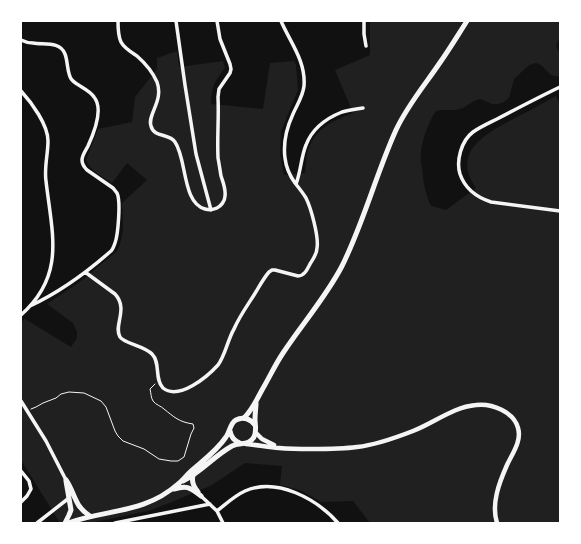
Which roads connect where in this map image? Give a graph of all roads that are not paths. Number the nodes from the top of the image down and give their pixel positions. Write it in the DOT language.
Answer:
graph roads {
  1 [pos="118,21"];
  2 [pos="176,21"];
  3 [pos="216,21"];
  4 [pos="281,21"];
  5 [pos="364,21"];
  6 [pos="467,21"];
  7 [pos="21,40"];
  8 [pos="366,46"];
  9 [pos="560,86"];
  10 [pos="21,91"];
  11 [pos="363,108"];
  12 [pos="296,184"];
  13 [pos="211,210"];
  14 [pos="560,211"];
  15 [pos="85,272"];
  16 [pos="30,306"];
  17 [pos="21,315"];
  18 [pos="21,401"];
  19 [pos="256,402"];
  20 [pos="244,418"];
  21 [pos="255,425"];
  22 [pos="230,431"];
  23 [pos="256,433"];
  24 [pos="243,443"];
  25 [pos="281,448"];
  26 [pos="21,471"];
  27 [pos="193,476"];
  28 [pos="66,480"];
  29 [pos="179,484"];
  30 [pos="171,490"];
  31 [pos="71,496"];
  32 [pos="201,496"];
  33 [pos="21,502"];
  34 [pos="210,504"];
  35 [pos="217,511"];
  36 [pos="90,516"];
  37 [pos="37,523"];
  38 [pos="66,523"];
  39 [pos="115,523"];
  40 [pos="223,523"];
  41 [pos="338,523"];
  42 [pos="497,523"];
  1 -- 13 [label="street"];
  2 -- 13 [label="street"];
  3 -- 13 [label="street"];
  4 -- 12 [label="street"];
  5 -- 8 [label="street"];
  6 -- 19 [label="main road"];
  7 -- 15 [label="street"];
  9 -- 14 [label="street"];
  10 -- 16 [label="street"];
  11 -- 12 [label="street"];
  12 -- 15 [label="street"];
  15 -- 16 [label="street"];
  16 -- 17 [label="street"];
  18 -- 28 [label="street"];
  19 -- 20 [label="main road"];
  19 -- 21 [label="main road"];
  20 -- 21 [label="main road"];
  20 -- 22 [label="main road"];
  21 -- 23 [label="main road"];
  22 -- 24 [label="main road"];
  22 -- 29 [label="main road"];
  23 -- 24 [label="main road"];
  23 -- 25 [label="street"];
  24 -- 25 [label="street"];
  24 -- 27 [label="main road"];
  25 -- 42 [label="street"];
  26 -- 33 [label="street"];
  27 -- 29 [label="main road"];
  27 -- 32 [label="main road"];
  28 -- 31 [label="main road"];
  29 -- 30 [label="main road"];
  30 -- 32 [label="main road"];
  30 -- 36 [label="main road"];
  31 -- 36 [label="main road"];
  31 -- 37 [label="street"];
  31 -- 38 [label="main road"];
  32 -- 34 [label="street"];
  34 -- 35 [label="street"];
  34 -- 39 [label="street"];
  35 -- 40 [label="street"];
  35 -- 41 [label="street"];
  36 -- 38 [label="main road"];
}
